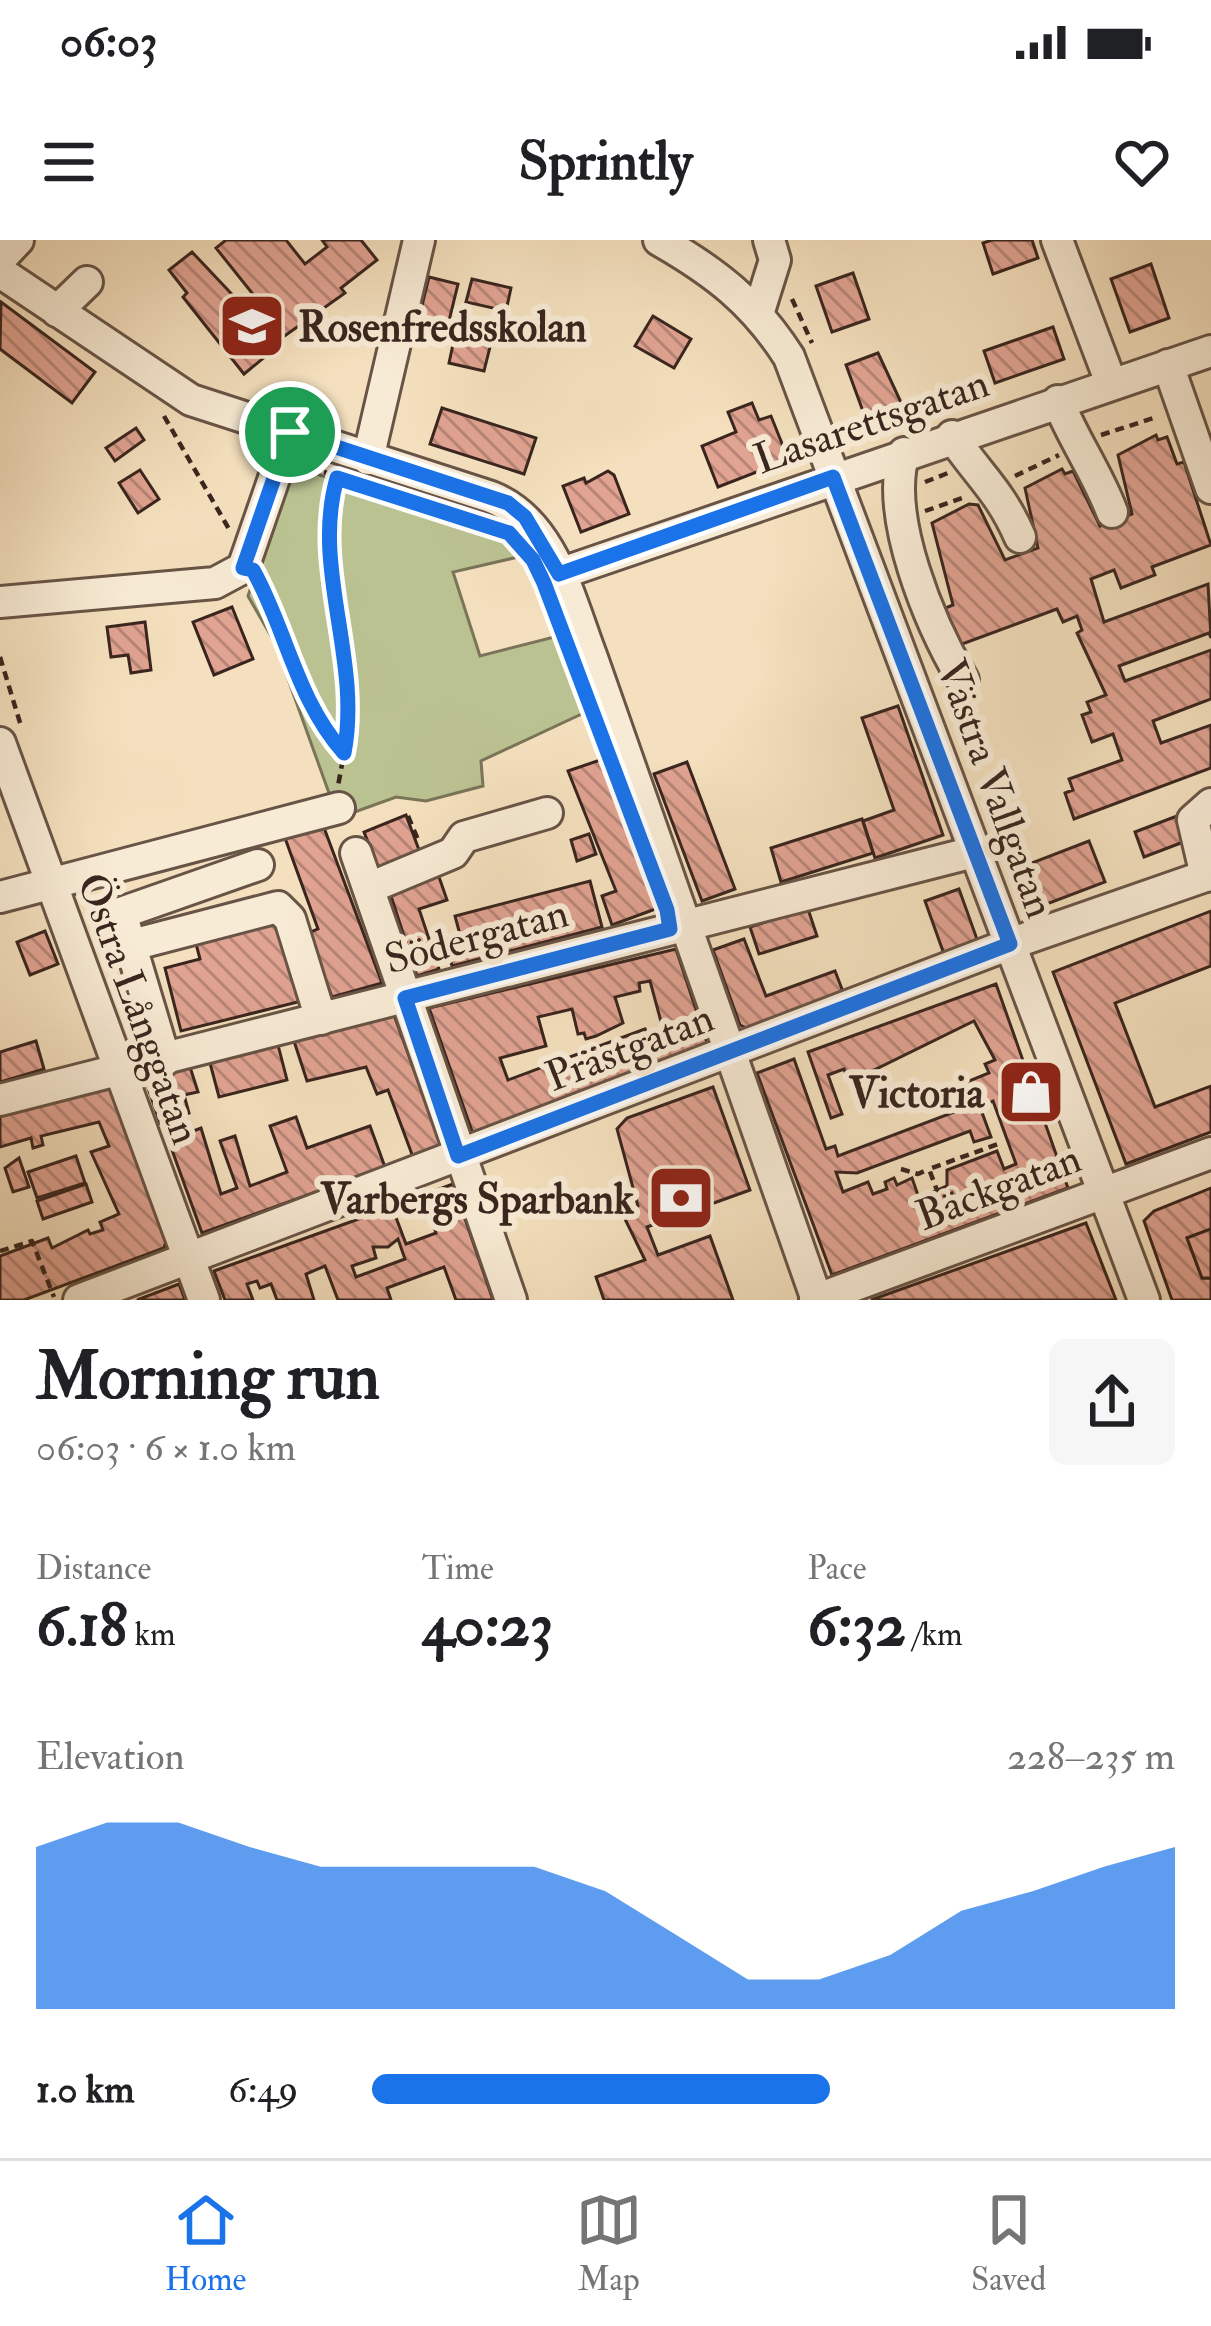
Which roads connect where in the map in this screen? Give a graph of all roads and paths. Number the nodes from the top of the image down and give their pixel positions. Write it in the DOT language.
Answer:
graph roads {
  1 [pos="18,240"];
  2 [pos="419,240"];
  3 [pos="659,240"];
  4 [pos="770,240"];
  5 [pos="1057,240"];
  6 [pos="0,259"];
  7 [pos="0,272"];
  8 [pos="87,282"];
  9 [pos="57,310"];
  10 [pos="759,310"];
  11 [pos="1187,365"];
  12 [pos="1112,383"];
  13 [pos="1058,401"];
  14 [pos="183,422"];
  15 [pos="290,432"];
  16 [pos="952,436"];
  17 [pos="1078,450"];
  18 [pos="904,452"];
  19 [pos="368,459"];
  20 [pos="318,470"];
  21 [pos="833,477"];
  22 [pos="337,478"];
  23 [pos="1211,488"];
  24 [pos="1000,493"];
  25 [pos="1112,512"];
  26 [pos="471,520"];
  27 [pos="901,520"];
  28 [pos="1019,537"];
  29 [pos="243,568"];
  30 [pos="559,574"];
  31 [pos="0,602"];
  32 [pos="963,680"];
  33 [pos="0,743"];
  34 [pos="344,753"];
  35 [pos="1211,804"];
  36 [pos="339,808"];
  37 [pos="548,813"];
  38 [pos="974,852"];
  39 [pos="356,854"];
  40 [pos="258,865"];
  41 [pos="1209,875"];
  42 [pos="50,883"];
  43 [pos="369,888"];
  44 [pos="0,898"];
  45 [pos="687,925"];
  46 [pos="1010,944"];
  47 [pos="130,953"];
  48 [pos="81,975"];
  49 [pos="405,998"];
  50 [pos="320,1018"];
  51 [pos="733,1052"];
  52 [pos="165,1060"];
  53 [pos="117,1072"];
  54 [pos="0,1100"];
  55 [pos="1001,1143"];
  56 [pos="1211,1153"];
  57 [pos="458,1156"];
  58 [pos="902,1169"];
  59 [pos="929,1169"];
  60 [pos="1103,1191"];
  61 [pos="952,1233"];
  62 [pos="0,1251"];
  63 [pos="190,1258"];
  64 [pos="66,1299"];
  65 [pos="204,1300"];
  66 [pos="511,1300"];
  67 [pos="817,1300"];
  68 [pos="1144,1300"];
  1 -- 6 [label="street"];
  2 -- 19 [label="street"];
  3 -- 10 [label="street, Västra Vallgatan"];
  4 -- 10 [label="street"];
  5 -- 12 [label="street"];
  7 -- 9 [label="street"];
  8 -- 9 [label="street"];
  9 -- 15 [label="street"];
  10 -- 21 [label="street, Västra Vallgatan"];
  11 -- 12 [label="street, Lasarettsgatan"];
  11 -- 17 [label="path"];
  11 -- 23 [label="street"];
  12 -- 13 [label="street, Lasarettsgatan"];
  13 -- 16 [label="street, Lasarettsgatan"];
  13 -- 17 [label="street"];
  14 -- 29 [label="path"];
  15 -- 19 [label="street"];
  15 -- 29 [label="street"];
  16 -- 18 [label="street, Lasarettsgatan"];
  16 -- 24 [label="street"];
  17 -- 24 [label="path"];
  17 -- 25 [label="street"];
  18 -- 21 [label="street, Lasarettsgatan"];
  18 -- 27 [label="street"];
  19 -- 30 [label="street"];
  20 -- 22 [label="path"];
  21 -- 30 [label="street, Lasarettsgatan"];
  21 -- 38 [label="street, Västra Vallgatan"];
  22 -- 26 [label="path"];
  22 -- 34 [label="path"];
  24 -- 27 [label="path"];
  24 -- 28 [label="street"];
  27 -- 32 [label="street"];
  29 -- 31 [label="street"];
  29 -- 34 [label="path"];
  30 -- 45 [label="street"];
  33 -- 42 [label="street, Östra Långgatan"];
  34 -- 36 [label="path"];
  35 -- 41 [label="street"];
  36 -- 42 [label="street"];
  37 -- 43 [label="street"];
  38 -- 45 [label="street, Södergatan"];
  38 -- 46 [label="street, Västra Vallgatan"];
  39 -- 43 [label="street"];
  40 -- 47 [label="street"];
  41 -- 46 [label="street, Prästgatan"];
  42 -- 44 [label="street"];
  42 -- 48 [label="street, Östra Långgatan"];
  43 -- 49 [label="street"];
  45 -- 49 [label="street, Södergatan"];
  45 -- 51 [label="street"];
  46 -- 51 [label="street, Prästgatan"];
  46 -- 60 [label="street, Västra Vallgatan"];
  47 -- 48 [label="street"];
  47 -- 50 [label="street"];
  47 -- 52 [label="street"];
  48 -- 53 [label="street, Östra Långgatan"];
  49 -- 50 [label="street, Södergatan"];
  49 -- 57 [label="street"];
  50 -- 52 [label="street, Södergatan"];
  51 -- 57 [label="street, Prästgatan"];
  51 -- 67 [label="street"];
  52 -- 53 [label="street, Södergatan"];
  53 -- 54 [label="street, Södergatan"];
  53 -- 63 [label="street, Östra Långgatan"];
  55 -- 59 [label="path"];
  56 -- 60 [label="street, Bäckgatan"];
  57 -- 63 [label="street, Prästgatan"];
  57 -- 66 [label="street"];
  58 -- 59 [label="path"];
  59 -- 61 [label="path"];
  60 -- 67 [label="street, Bäckgatan"];
  60 -- 68 [label="street, Västra Vallgatan"];
  62 -- 64 [label="path"];
  63 -- 64 [label="street, Prästgatan"];
  63 -- 65 [label="street, Östra Långgatan"];
}
